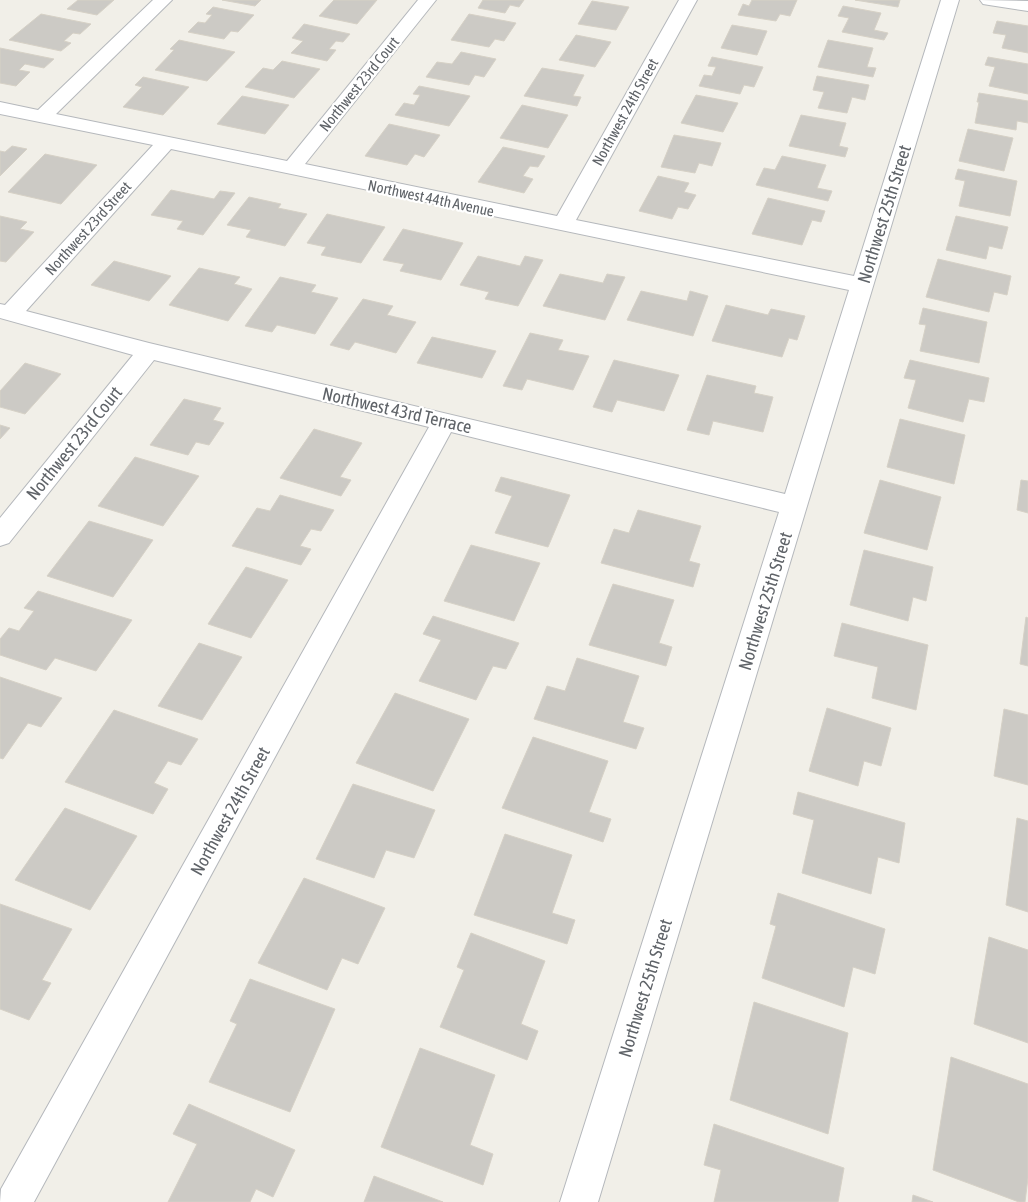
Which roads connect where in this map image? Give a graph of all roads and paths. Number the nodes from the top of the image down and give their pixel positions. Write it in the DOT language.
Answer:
graph roads {
  1 [pos="163,0"];
  2 [pos="427,0"];
  3 [pos="688,0"];
  4 [pos="950,0"];
  5 [pos="989,0"];
  6 [pos="1028,6"];
  7 [pos="0,108"];
  8 [pos="42,116"];
  9 [pos="166,143"];
  10 [pos="292,169"];
  11 [pos="562,225"];
  12 [pos="862,285"];
  13 [pos="6,312"];
  14 [pos="149,351"];
  15 [pos="446,421"];
  16 [pos="795,506"];
  17 [pos="0,536"];
  18 [pos="14,1202"];
  19 [pos="579,1202"];
  1 -- 8 [label="street"];
  2 -- 10 [label="street, Northwest 23rd Court"];
  3 -- 11 [label="street, Northwest 24th Street"];
  4 -- 12 [label="street, Northwest 25th Street"];
  5 -- 6 [label="street"];
  7 -- 8 [label="street, Northwest 44th Avenue"];
  8 -- 9 [label="street, Northwest 44th Avenue"];
  9 -- 10 [label="street, Northwest 44th Avenue"];
  9 -- 13 [label="street, Northwest 23rd Street"];
  10 -- 11 [label="street, Northwest 44th Avenue"];
  11 -- 12 [label="street, Northwest 44th Avenue"];
  12 -- 16 [label="street, Northwest 25th Street"];
  13 -- 14 [label="street, Northwest 43rd Terrace"];
  14 -- 15 [label="street, Northwest 43rd Terrace"];
  14 -- 17 [label="street, Northwest 23rd Court"];
  15 -- 16 [label="street, Northwest 43rd Terrace"];
  15 -- 18 [label="street, Northwest 24th Street"];
  16 -- 19 [label="street, Northwest 25th Street"];
}
